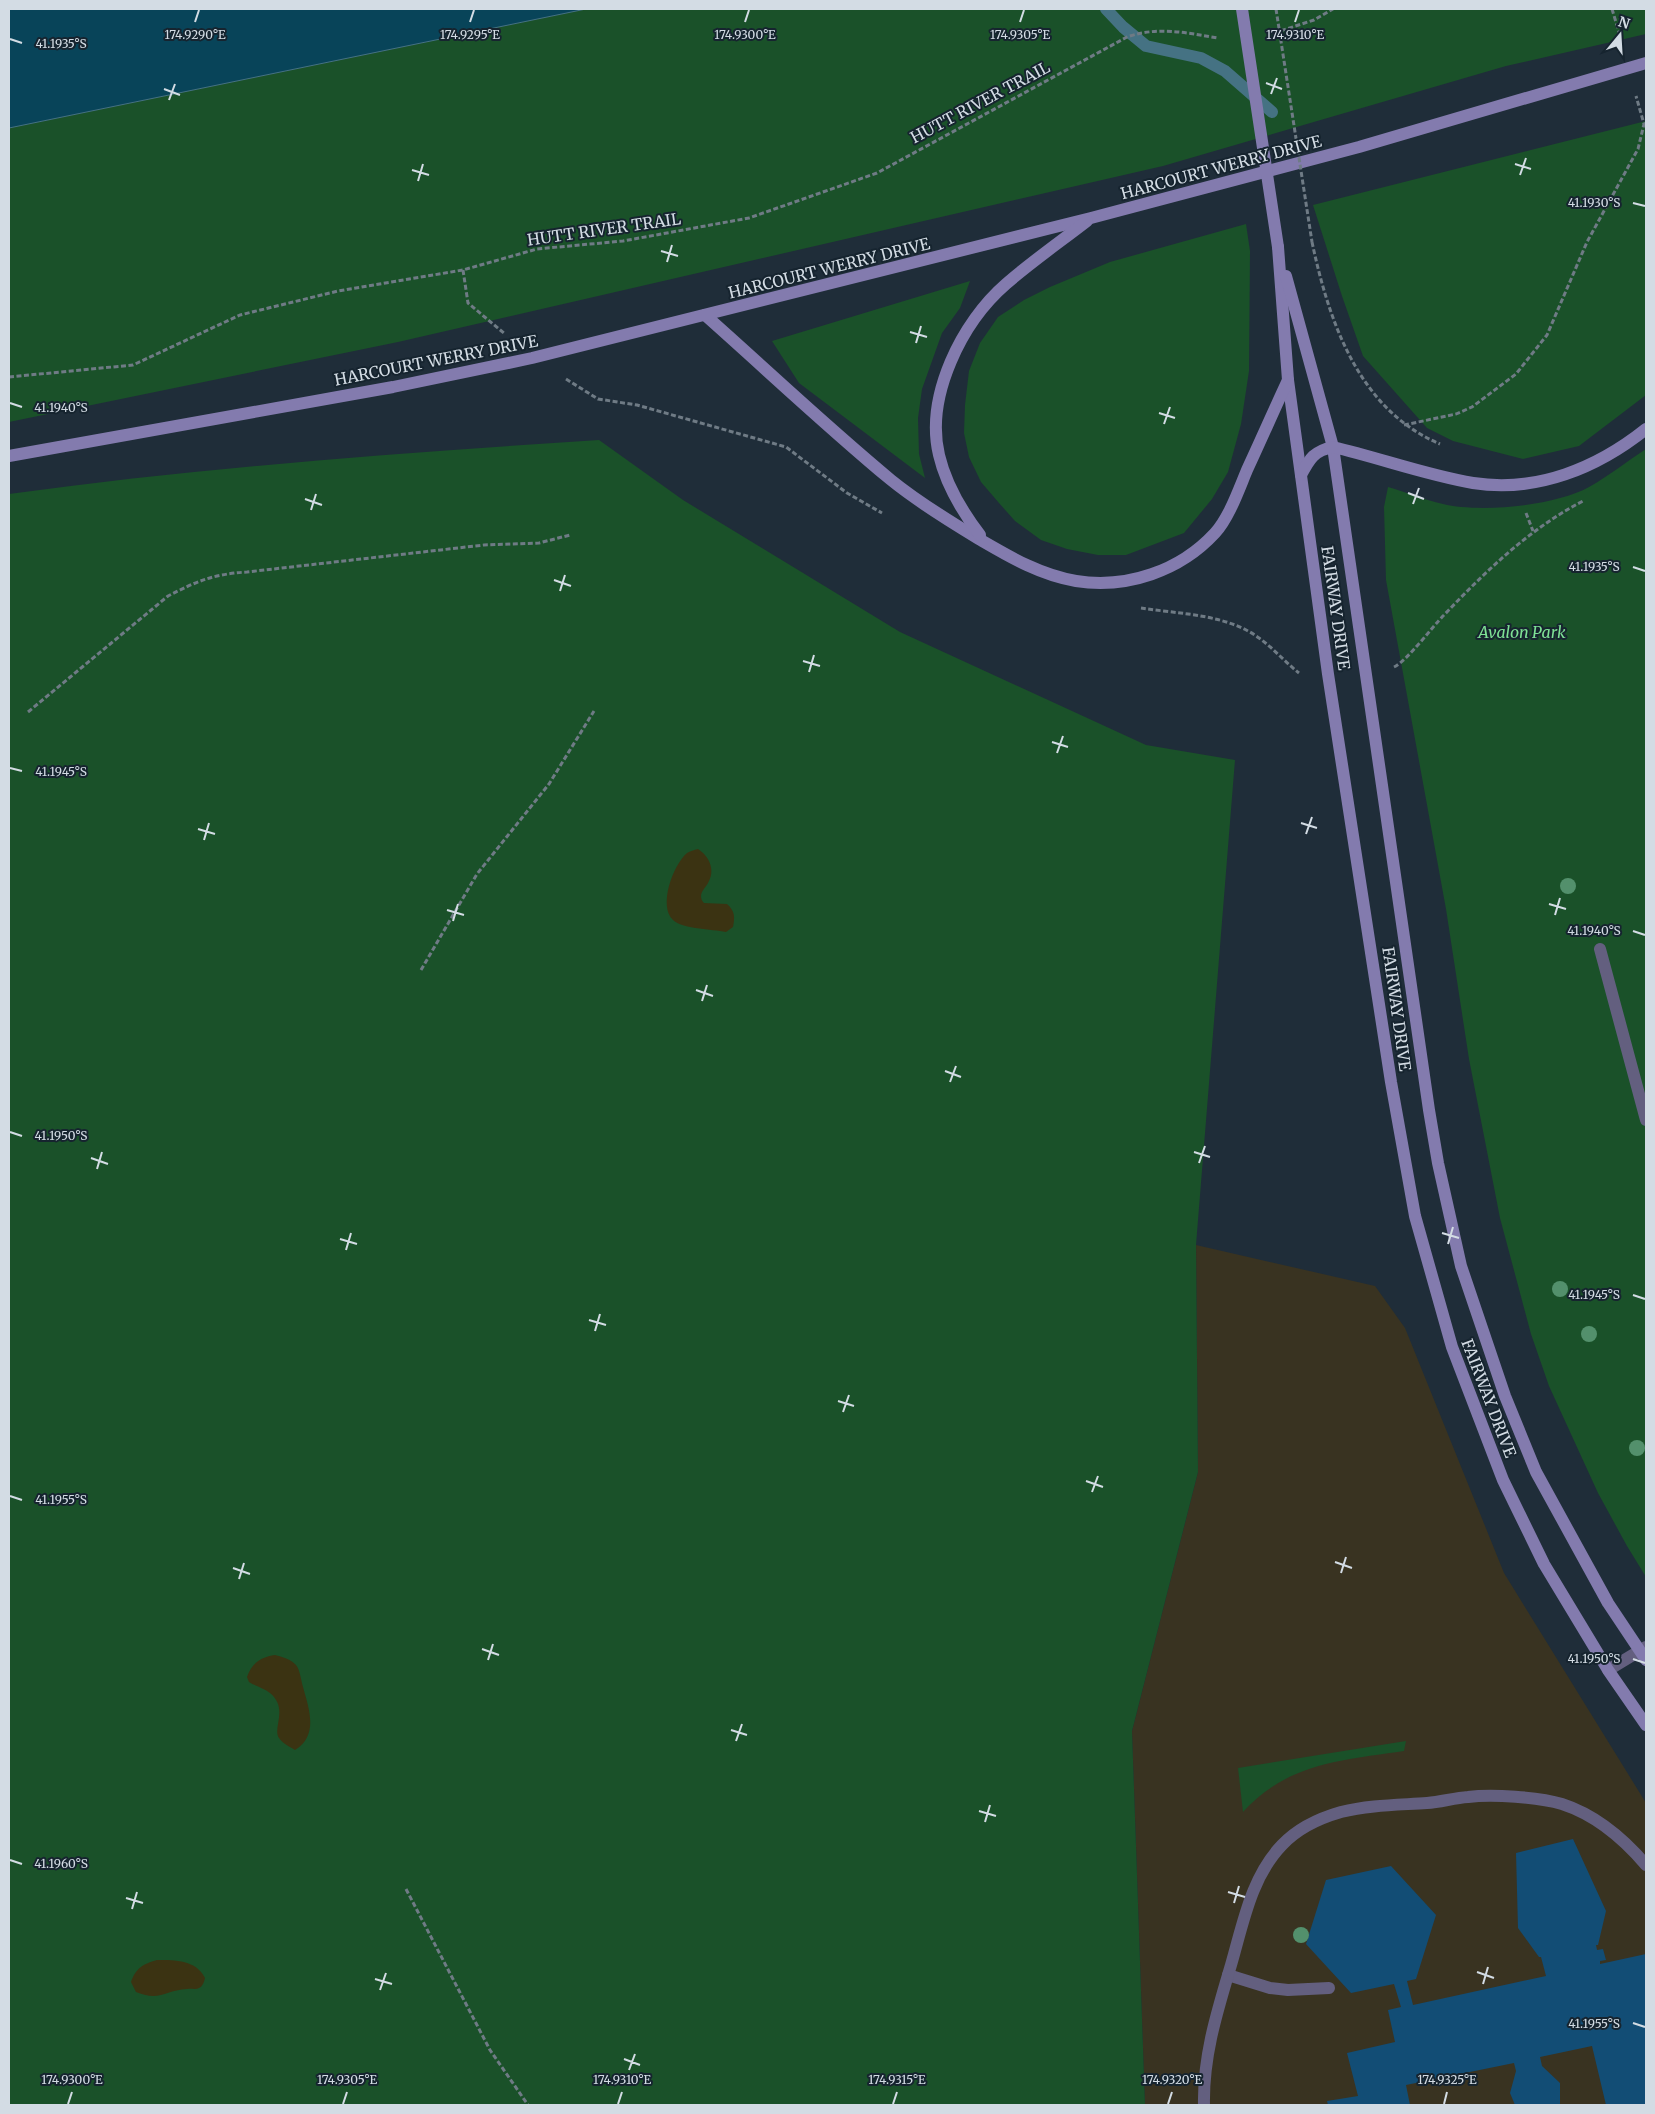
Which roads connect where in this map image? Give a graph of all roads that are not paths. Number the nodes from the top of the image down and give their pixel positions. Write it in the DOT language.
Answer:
graph roads {
  1 [pos="1242,9"];
  2 [pos="1646,63"];
  3 [pos="1091,218"];
  4 [pos="1278,247"];
  5 [pos="706,316"];
  6 [pos="1288,380"];
  7 [pos="1646,429"];
  8 [pos="1333,446"];
  9 [pos="9,456"];
  10 [pos="1301,475"];
  11 [pos="984,542"];
  12 [pos="1600,949"];
  13 [pos="1646,1120"];
  14 [pos="1644,1653"];
  15 [pos="1608,1670"];
  16 [pos="1646,1725"];
  17 [pos="1646,1865"];
  18 [pos="1228,1975"];
  19 [pos="1329,1988"];
  20 [pos="1204,2105"];
  1 -- 4 [label="main road, FAIRWAY DRIVE, bridge"];
  2 -- 3 [label="main road, HARCOURT WERRY DRIVE"];
  3 -- 5 [label="main road, HARCOURT WERRY DRIVE"];
  3 -- 11 [label="main road"];
  4 -- 6 [label="main road, FAIRWAY DRIVE"];
  4 -- 8 [label="main road, FAIRWAY DRIVE"];
  5 -- 9 [label="main road, HARCOURT WERRY DRIVE"];
  5 -- 11 [label="main road"];
  6 -- 10 [label="main road, FAIRWAY DRIVE"];
  6 -- 11 [label="main road"];
  7 -- 8 [label="main road"];
  8 -- 10 [label="main road"];
  8 -- 14 [label="main road, FAIRWAY DRIVE"];
  10 -- 15 [label="main road, FAIRWAY DRIVE"];
  12 -- 13 [label="lane"];
  14 -- 15 [label="lane"];
  15 -- 16 [label="main road, FAIRWAY DRIVE"];
  17 -- 18 [label="lane"];
  18 -- 19 [label="lane"];
  18 -- 20 [label="lane"];
}
